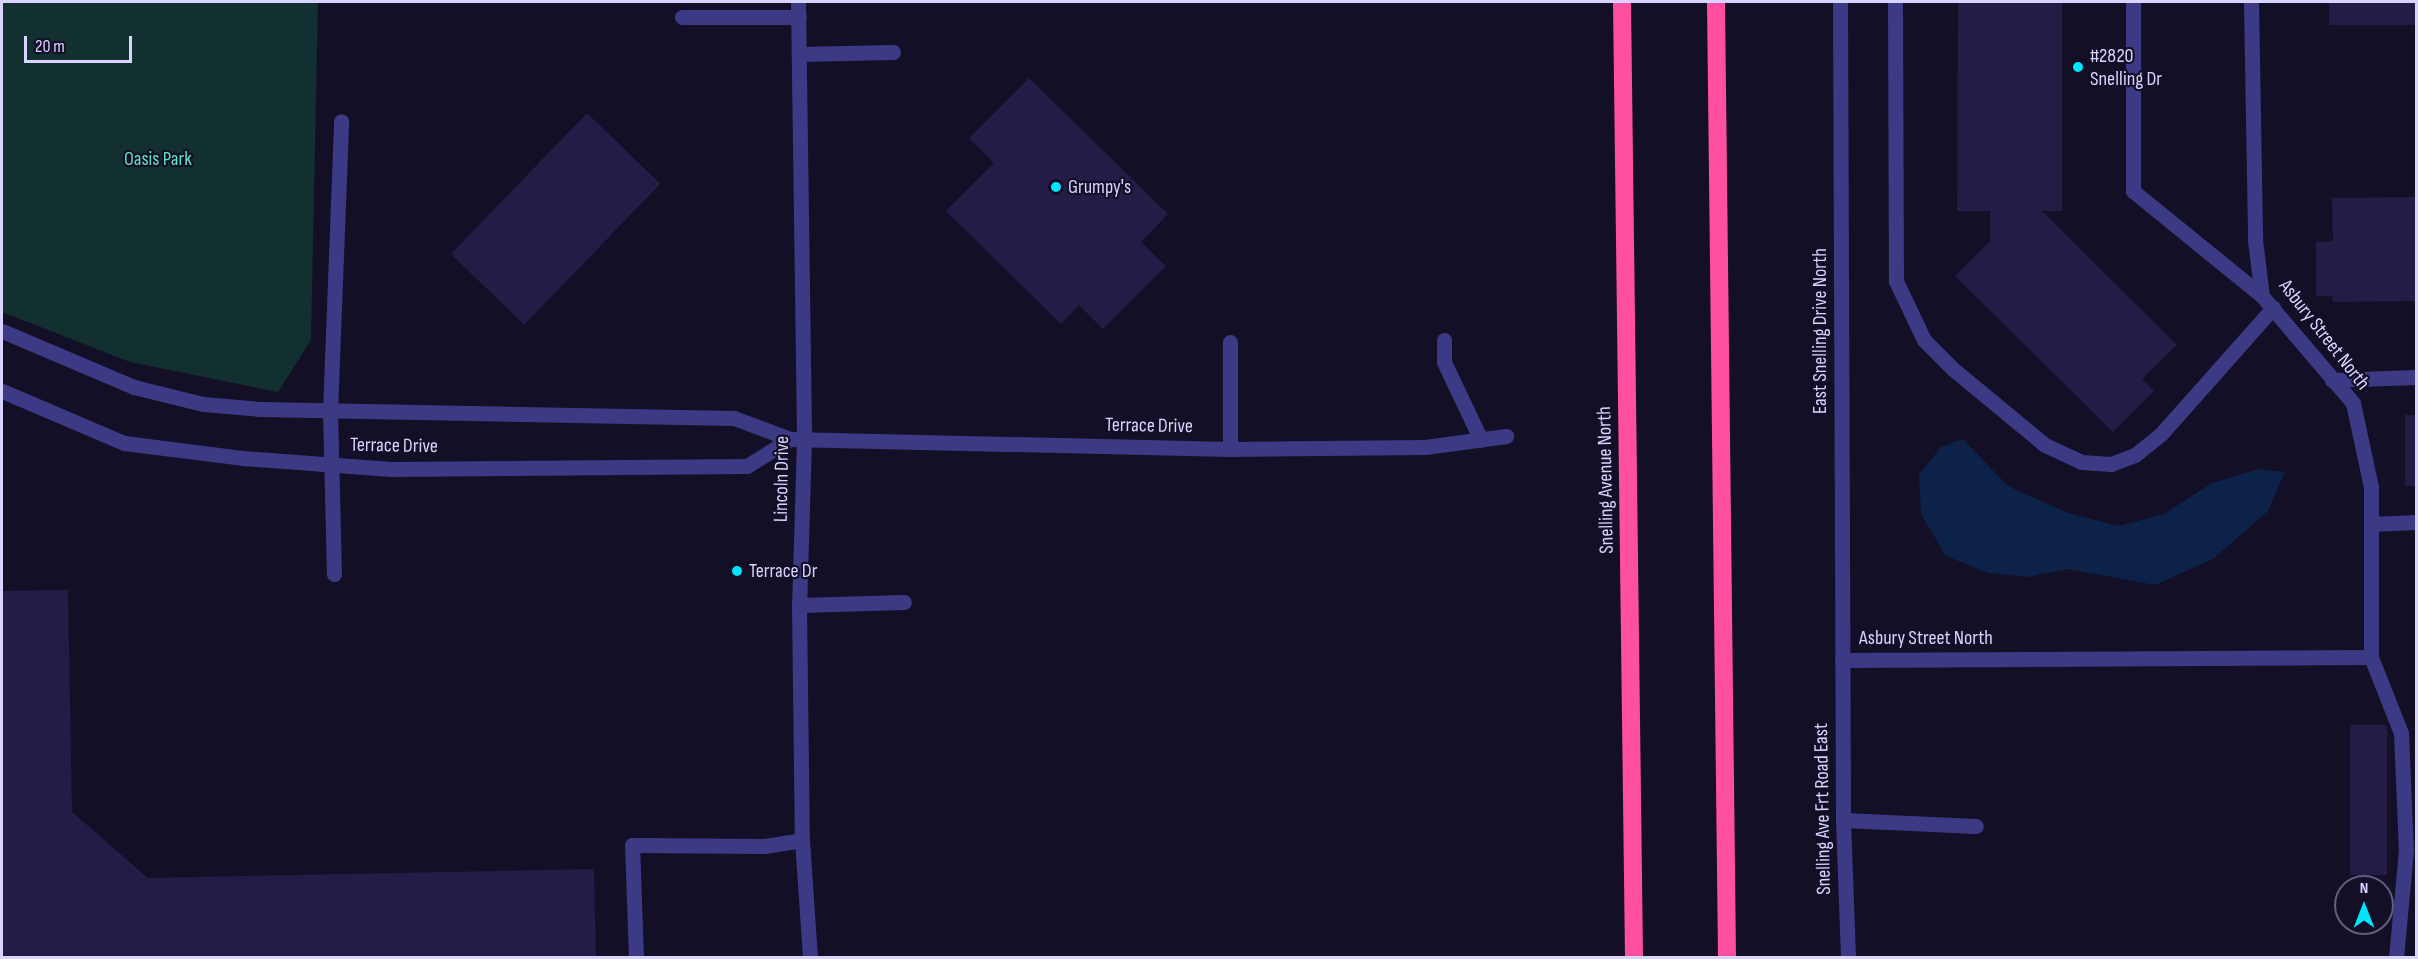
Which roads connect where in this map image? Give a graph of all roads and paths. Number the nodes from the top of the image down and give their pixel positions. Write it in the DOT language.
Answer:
graph roads {
  1 [pos="798,2"];
  2 [pos="1622,2"];
  3 [pos="1716,2"];
  4 [pos="1840,2"];
  5 [pos="1895,2"];
  6 [pos="2133,2"];
  7 [pos="2251,2"];
  8 [pos="682,17"];
  9 [pos="799,17"];
  10 [pos="893,52"];
  11 [pos="799,54"];
  12 [pos="340,121"];
  13 [pos="2262,296"];
  14 [pos="2272,308"];
  15 [pos="2,331"];
  16 [pos="1444,340"];
  17 [pos="1230,342"];
  18 [pos="2416,377"];
  19 [pos="2332,380"];
  20 [pos="2,391"];
  21 [pos="330,412"];
  22 [pos="1506,436"];
  23 [pos="797,439"];
  24 [pos="1481,440"];
  25 [pos="1230,449"];
  26 [pos="331,465"];
  27 [pos="2416,522"];
  28 [pos="2371,524"];
  29 [pos="334,574"];
  30 [pos="904,602"];
  31 [pos="799,604"];
  32 [pos="2371,657"];
  33 [pos="1842,660"];
  34 [pos="1843,820"];
  35 [pos="1976,826"];
  36 [pos="802,840"];
  37 [pos="636,957"];
  38 [pos="810,957"];
  39 [pos="1634,957"];
  40 [pos="1727,957"];
  41 [pos="1848,957"];
  42 [pos="2397,957"];
  1 -- 9 [label="street, Lincoln Drive"];
  2 -- 39 [label="highway, Snelling Avenue North"];
  3 -- 40 [label="highway"];
  4 -- 33 [label="street, East Snelling Drive North"];
  5 -- 14 [label="street"];
  6 -- 13 [label="street"];
  7 -- 13 [label="street, Asbury Street North"];
  8 -- 9 [label="street"];
  9 -- 11 [label="street, Lincoln Drive"];
  10 -- 11 [label="street"];
  11 -- 23 [label="street, Lincoln Drive"];
  12 -- 21 [label="street"];
  13 -- 14 [label="street, Asbury Street North"];
  14 -- 19 [label="street, Asbury Street North"];
  15 -- 21 [label="street, Terrace Drive"];
  16 -- 24 [label="street"];
  17 -- 25 [label="street"];
  18 -- 19 [label="street"];
  19 -- 28 [label="street, Asbury Street North"];
  20 -- 26 [label="street, Terrace Drive"];
  21 -- 23 [label="street, Terrace Drive"];
  21 -- 26 [label="street"];
  22 -- 24 [label="street, Terrace Drive"];
  23 -- 25 [label="street, Terrace Drive"];
  23 -- 26 [label="street, Terrace Drive"];
  23 -- 31 [label="street, Lincoln Drive"];
  24 -- 25 [label="street, Terrace Drive"];
  26 -- 29 [label="street"];
  27 -- 28 [label="street"];
  28 -- 32 [label="street, Asbury Street North"];
  30 -- 31 [label="street"];
  31 -- 36 [label="street, Lincoln Drive"];
  32 -- 33 [label="street, Asbury Street North"];
  32 -- 42 [label="street, Asbury Street North"];
  33 -- 34 [label="street, Snelling Ave Frt Road East"];
  34 -- 35 [label="street"];
  34 -- 41 [label="street, Snelling Ave Frt Road East"];
  36 -- 37 [label="street"];
  36 -- 38 [label="street, Lincoln Drive"];
}
